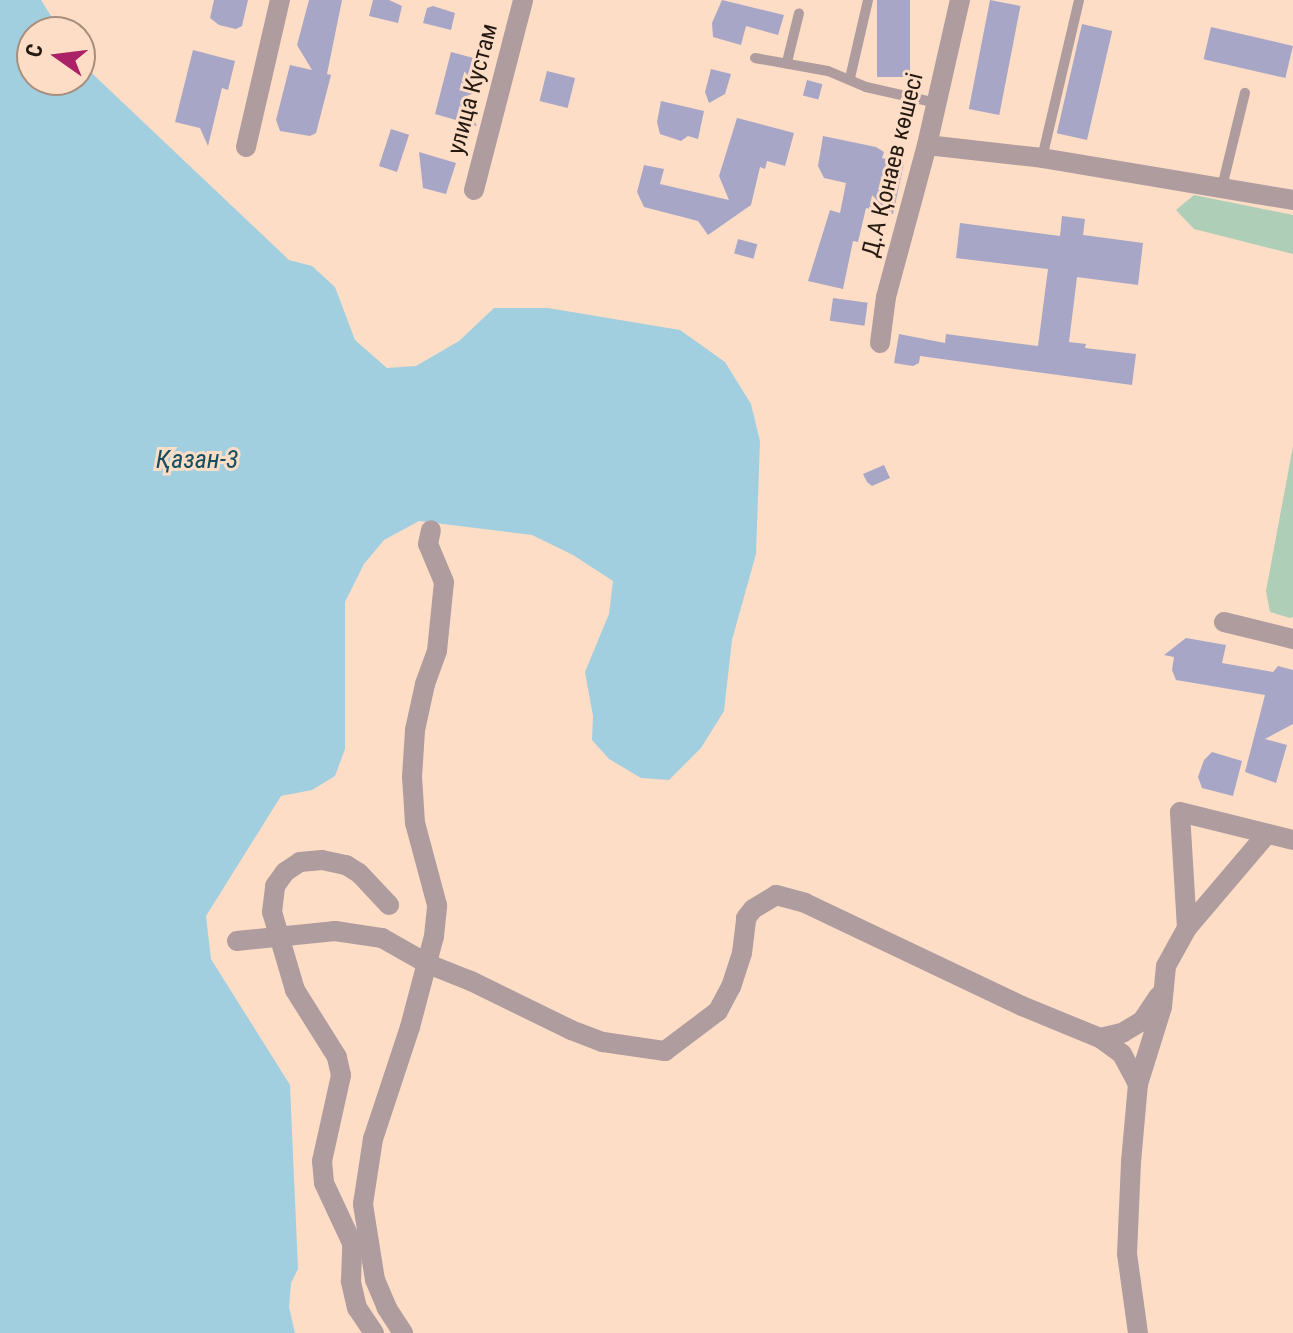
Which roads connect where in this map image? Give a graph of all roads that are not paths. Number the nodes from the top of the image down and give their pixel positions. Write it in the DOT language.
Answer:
graph roads {
  1 [pos="280,0"];
  2 [pos="523,0"];
  3 [pos="868,0"];
  4 [pos="960,0"];
  5 [pos="1079,0"];
  6 [pos="799,13"];
  7 [pos="755,58"];
  8 [pos="787,62"];
  9 [pos="850,78"];
  10 [pos="1245,93"];
  11 [pos="937,103"];
  12 [pos="927,145"];
  13 [pos="246,147"];
  14 [pos="1042,158"];
  15 [pos="1222,187"];
  16 [pos="474,190"];
  17 [pos="1293,200"];
  18 [pos="880,343"];
  19 [pos="431,530"];
  20 [pos="1224,622"];
  21 [pos="1293,639"];
  22 [pos="1267,834"];
  23 [pos="1293,840"];
  24 [pos="389,905"];
  25 [pos="1187,928"];
  26 [pos="280,938"];
  27 [pos="237,941"];
  28 [pos="428,964"];
  29 [pos="1162,993"];
  30 [pos="1100,1038"];
  31 [pos="1138,1084"];
  32 [pos="374,1333"];
  33 [pos="403,1333"];
  34 [pos="1138,1333"];
  1 -- 13 [label="street"];
  2 -- 16 [label="street, улица Кустам"];
  3 -- 9 [label="lane"];
  4 -- 11 [label="street, Д.А Қонаев көшесі"];
  5 -- 14 [label="lane"];
  6 -- 8 [label="lane"];
  7 -- 8 [label="lane"];
  8 -- 9 [label="lane"];
  9 -- 11 [label="lane"];
  10 -- 15 [label="lane"];
  11 -- 12 [label="street, Д.А Қонаев көшесі"];
  12 -- 14 [label="street"];
  12 -- 18 [label="street, Д.А Қонаев көшесі"];
  14 -- 15 [label="street"];
  15 -- 17 [label="street"];
  19 -- 28 [label="street"];
  20 -- 21 [label="street"];
  22 -- 23 [label="street"];
  22 -- 25 [label="street"];
  22 -- 25 [label="street"];
  24 -- 26 [label="street"];
  25 -- 29 [label="street"];
  26 -- 27 [label="street"];
  26 -- 28 [label="street"];
  26 -- 32 [label="street"];
  28 -- 30 [label="street"];
  28 -- 33 [label="street"];
  29 -- 30 [label="street"];
  29 -- 31 [label="street"];
  30 -- 31 [label="street"];
  31 -- 34 [label="street"];
}
